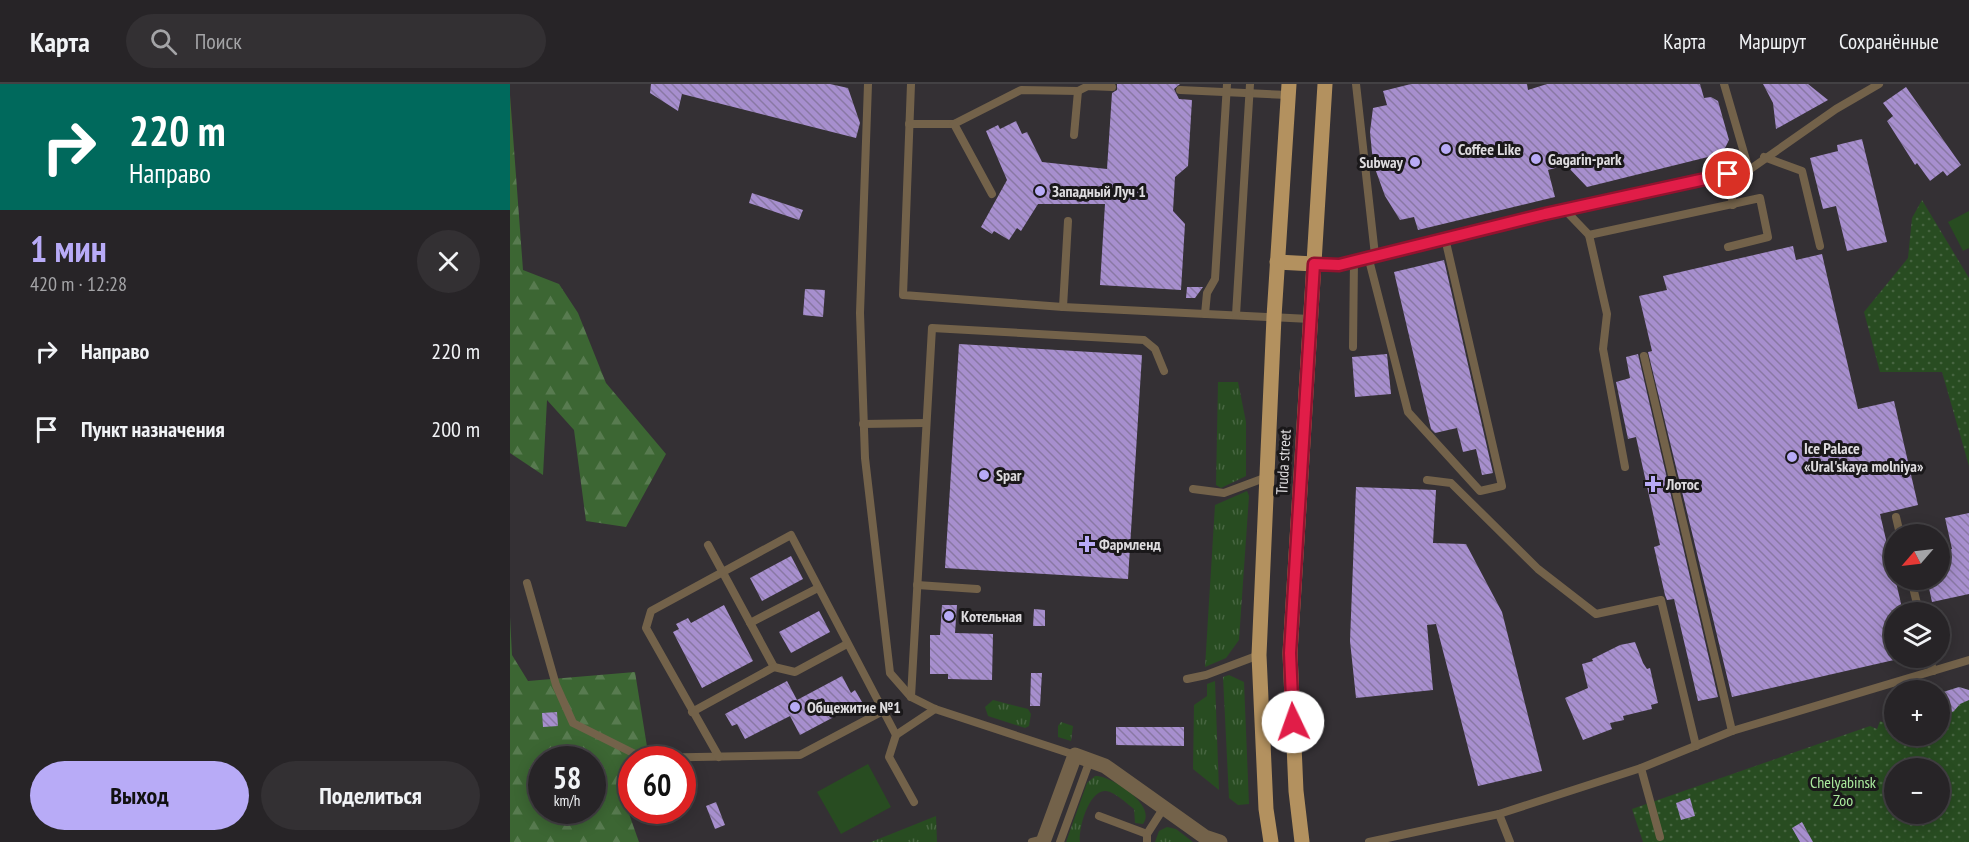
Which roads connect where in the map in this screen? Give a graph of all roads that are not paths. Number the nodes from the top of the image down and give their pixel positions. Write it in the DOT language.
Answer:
graph roads {
  1 [pos="868,84"];
  2 [pos="910,84"];
  3 [pos="1250,84"];
  4 [pos="1325,84"];
  5 [pos="1356,84"];
  6 [pos="1724,84"];
  7 [pos="1879,84"];
  8 [pos="1088,85"];
  9 [pos="1112,87"];
  10 [pos="1227,88"];
  11 [pos="1289,89"];
  12 [pos="1180,90"];
  13 [pos="1078,91"];
  14 [pos="1250,93"];
  15 [pos="909,124"];
  16 [pos="954,124"];
  17 [pos="1074,135"];
  18 [pos="1764,157"];
  19 [pos="1749,170"];
  20 [pos="1728,174"];
  21 [pos="992,194"];
  22 [pos="1733,205"];
  23 [pos="1565,210"];
  24 [pos="1068,221"];
  25 [pos="1589,235"];
  26 [pos="1445,238"];
  27 [pos="1820,246"];
  28 [pos="1728,247"];
  29 [pos="1372,255"];
  30 [pos="1354,260"];
  31 [pos="1277,262"];
  32 [pos="1314,264"];
  33 [pos="1064,307"];
  34 [pos="1205,314"];
  35 [pos="1236,315"];
  36 [pos="1274,317"];
  37 [pos="1310,319"];
  38 [pos="1353,347"];
  39 [pos="1644,356"];
  40 [pos="1164,371"];
  41 [pos="926,423"];
  42 [pos="863,424"];
  43 [pos="1625,467"];
  44 [pos="1268,476"];
  45 [pos="1427,480"];
  46 [pos="1193,489"];
  47 [pos="1896,517"];
  48 [pos="1898,524"];
  49 [pos="708,545"];
  50 [pos="723,573"];
  51 [pos="527,583"];
  52 [pos="917,585"];
  53 [pos="818,588"];
  54 [pos="977,589"];
  55 [pos="750,623"];
  56 [pos="847,644"];
  57 [pos="1259,655"];
  58 [pos="1968,664"];
  59 [pos="774,667"];
  60 [pos="1932,668"];
  61 [pos="1933,672"];
  62 [pos="1187,679"];
  63 [pos="911,697"];
  64 [pos="935,709"];
  65 [pos="883,711"];
  66 [pos="692,712"];
  67 [pos="1732,731"];
  68 [pos="896,735"];
  69 [pos="1696,746"];
  70 [pos="1075,755"];
  71 [pos="719,757"];
  72 [pos="1090,760"];
  73 [pos="1641,768"];
  74 [pos="914,802"];
  75 [pos="1163,809"];
  76 [pos="1499,814"];
  77 [pos="1099,816"];
  78 [pos="1660,837"];
  79 [pos="1147,838"];
  80 [pos="1040,841"];
  81 [pos="1060,842"];
  82 [pos="1220,842"];
  83 [pos="1271,842"];
  84 [pos="1302,842"];
  85 [pos="1369,842"];
  86 [pos="1510,842"];
  1 -- 42 [label="lane"];
  2 -- 15 [label="lane"];
  3 -- 14 [label="lane"];
  4 -- 32 [label="main road, Truda street"];
  5 -- 29 [label="lane"];
  6 -- 19 [label="lane"];
  7 -- 18 [label="lane"];
  8 -- 9 [label="lane"];
  8 -- 13 [label="lane"];
  10 -- 12 [label="lane"];
  10 -- 14 [label="lane"];
  10 -- 34 [label="lane"];
  11 -- 14 [label="lane"];
  11 -- 31 [label="main road, Truda street"];
  13 -- 16 [label="lane"];
  13 -- 17 [label="lane"];
  14 -- 35 [label="lane"];
  15 -- 16 [label="lane"];
  15 -- 33 [label="lane"];
  16 -- 21 [label="lane"];
  18 -- 19 [label="lane"];
  18 -- 27 [label="lane"];
  19 -- 20 [label="lane"];
  20 -- 22 [label="lane"];
  20 -- 23 [label="lane"];
  22 -- 25 [label="lane"];
  22 -- 28 [label="lane"];
  23 -- 25 [label="lane"];
  23 -- 26 [label="lane"];
  24 -- 33 [label="lane"];
  25 -- 43 [label="lane"];
  26 -- 29 [label="lane"];
  26 -- 29 [label="lane"];
  29 -- 30 [label="lane"];
  30 -- 32 [label="lane"];
  30 -- 38 [label="lane"];
  31 -- 32 [label="main road"];
  31 -- 36 [label="main road, Truda street"];
  32 -- 37 [label="main road, Truda street"];
  33 -- 34 [label="lane"];
  34 -- 35 [label="lane"];
  35 -- 36 [label="lane"];
  36 -- 37 [label="lane"];
  36 -- 44 [label="main road, Truda street"];
  37 -- 84 [label="main road, Truda street"];
  39 -- 67 [label="lane"];
  40 -- 41 [label="lane"];
  41 -- 42 [label="lane"];
  41 -- 52 [label="lane"];
  42 -- 63 [label="lane"];
  44 -- 46 [label="lane"];
  44 -- 57 [label="main road, Truda street"];
  45 -- 69 [label="lane"];
  47 -- 48 [label="lane"];
  49 -- 50 [label="lane"];
  50 -- 53 [label="lane"];
  50 -- 55 [label="lane"];
  50 -- 66 [label="lane"];
  51 -- 71 [label="lane"];
  52 -- 54 [label="lane"];
  52 -- 63 [label="lane"];
  53 -- 55 [label="lane"];
  53 -- 56 [label="lane"];
  55 -- 59 [label="lane"];
  56 -- 59 [label="lane"];
  56 -- 65 [label="lane"];
  57 -- 62 [label="lane"];
  57 -- 83 [label="main road, Truda street"];
  58 -- 61 [label="lane"];
  59 -- 66 [label="lane"];
  60 -- 61 [label="lane"];
  61 -- 67 [label="lane"];
  63 -- 64 [label="lane"];
  64 -- 68 [label="lane"];
  64 -- 70 [label="lane"];
  65 -- 68 [label="lane"];
  65 -- 71 [label="lane"];
  66 -- 71 [label="lane"];
  67 -- 69 [label="lane"];
  68 -- 74 [label="lane"];
  69 -- 73 [label="lane"];
  70 -- 72 [label="street"];
  70 -- 80 [label="street"];
  72 -- 75 [label="street"];
  72 -- 81 [label="lane"];
  73 -- 76 [label="lane"];
  73 -- 78 [label="lane"];
  75 -- 79 [label="lane"];
  75 -- 82 [label="street"];
  76 -- 85 [label="lane"];
  76 -- 86 [label="lane"];
  77 -- 79 [label="lane"];
}
